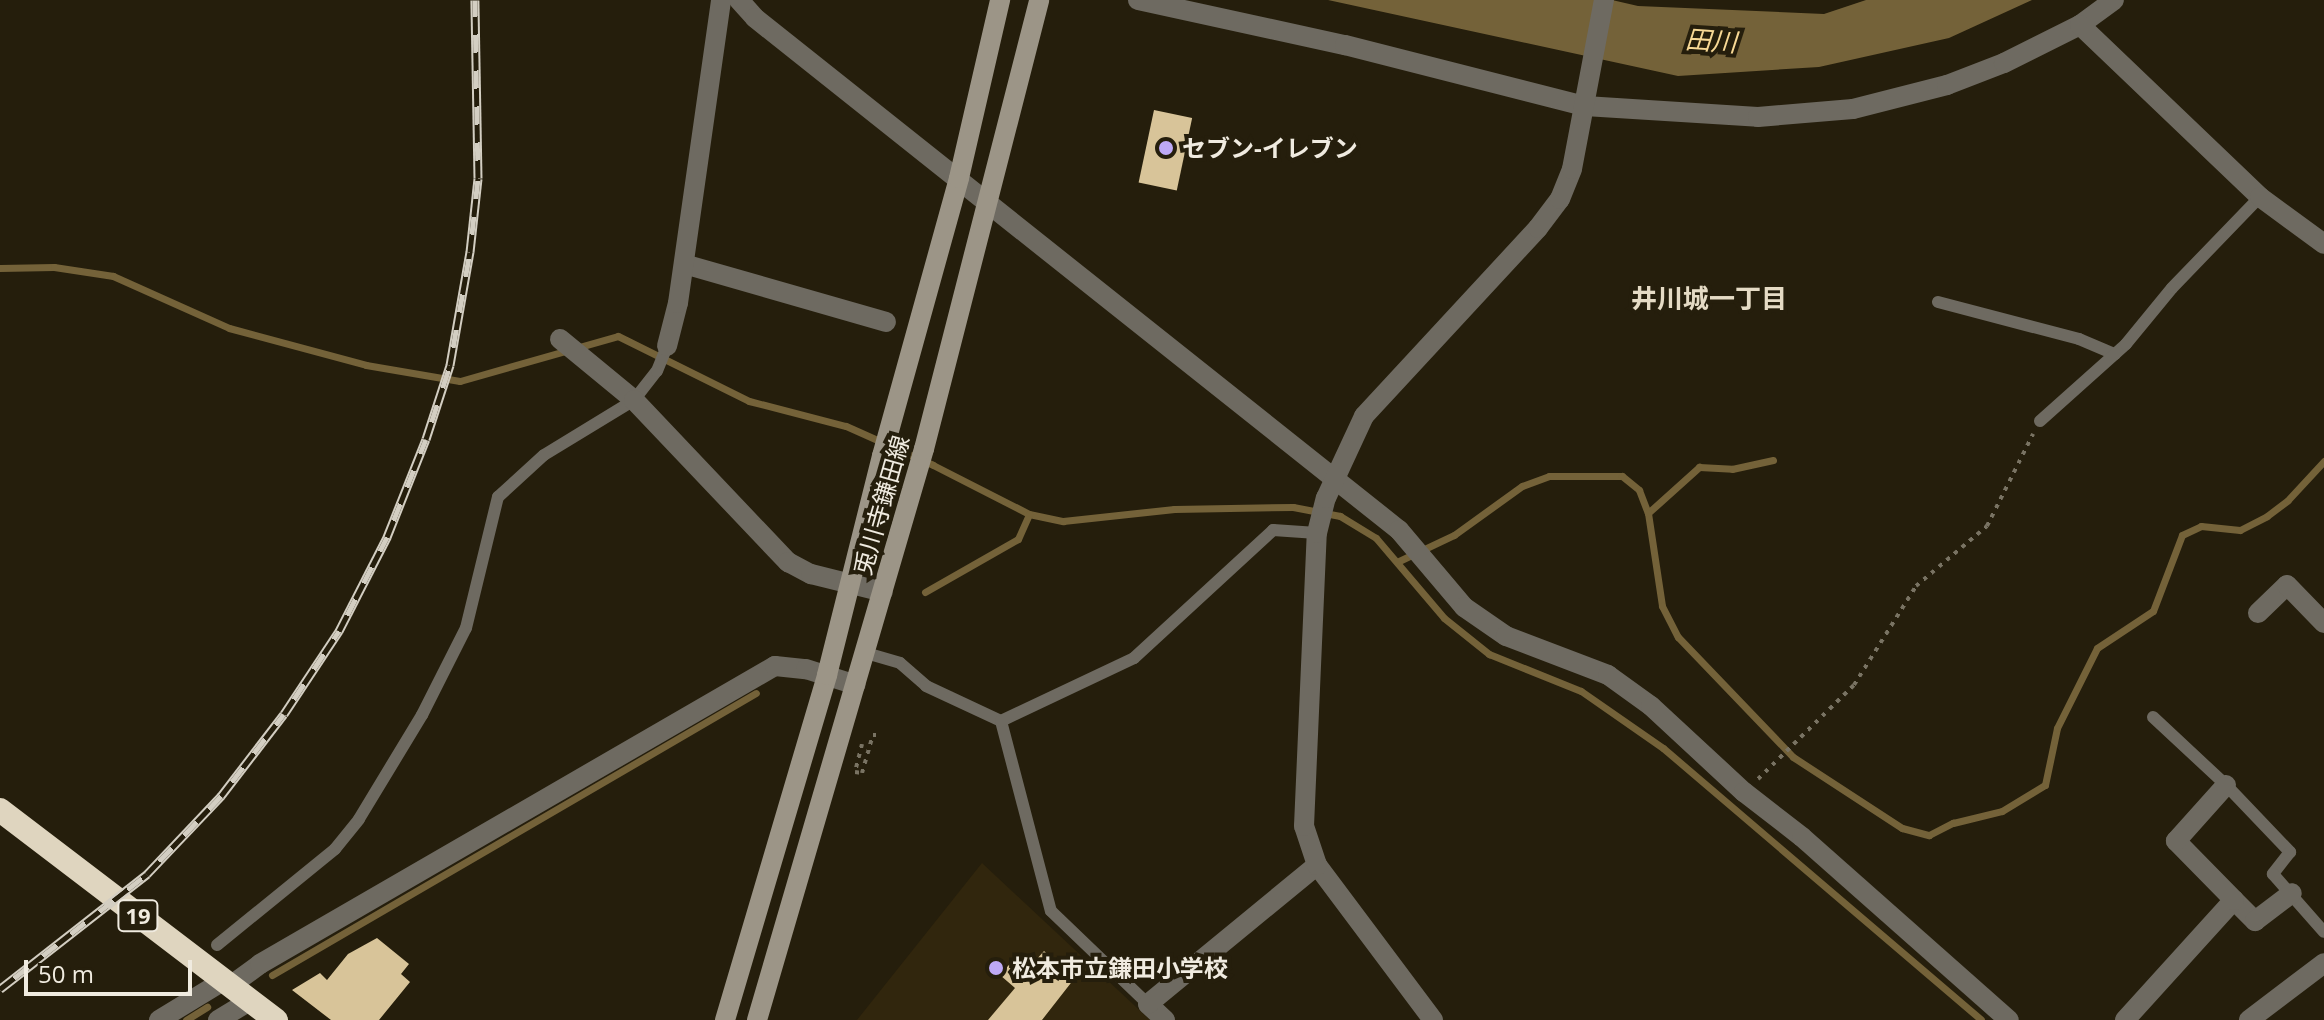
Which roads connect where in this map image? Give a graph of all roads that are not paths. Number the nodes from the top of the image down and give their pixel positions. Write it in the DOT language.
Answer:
graph roads {
  1 [pos="721,0"];
  2 [pos="739,0"];
  3 [pos="1000,0"];
  4 [pos="1039,0"];
  5 [pos="1138,0"];
  6 [pos="1604,0"];
  7 [pos="2114,0"];
  8 [pos="2080,25"];
  9 [pos="1587,100"];
  10 [pos="959,178"];
  11 [pos="2260,197"];
  12 [pos="990,202"];
  13 [pos="2324,244"];
  14 [pos="684,264"];
  15 [pos="1938,302"];
  16 [pos="886,322"];
  17 [pos="560,339"];
  18 [pos="667,346"];
  19 [pos="2115,354"];
  20 [pos="634,400"];
  21 [pos="2040,421"];
  22 [pos="1334,479"];
  23 [pos="1318,527"];
  24 [pos="852,583"];
  25 [pos="883,592"];
  26 [pos="2258,613"];
  27 [pos="2324,623"];
  28 [pos="866,653"];
  29 [pos="827,675"];
  30 [pos="856,685"];
  31 [pos="2153,717"];
  32 [pos="1001,721"];
  33 [pos="2226,785"];
  34 [pos="0,810"];
  35 [pos="1317,865"];
  36 [pos="2292,893"];
  37 [pos="2234,900"];
  38 [pos="2324,932"];
  39 [pos="217,945"];
  40 [pos="2324,963"];
  41 [pos="226,984"];
  42 [pos="250,1001"];
  43 [pos="1148,1004"];
  44 [pos="159,1020"];
  45 [pos="218,1020"];
  46 [pos="276,1020"];
  47 [pos="725,1020"];
  48 [pos="757,1020"];
  49 [pos="1165,1020"];
  50 [pos="1433,1020"];
  51 [pos="2009,1020"];
  52 [pos="2125,1020"];
  53 [pos="2249,1020"];
  1 -- 14 [label="street"];
  2 -- 10 [label="street"];
  3 -- 10 [label="main road, 兎川寺鎌田線"];
  4 -- 12 [label="main road, 兎川寺鎌田線"];
  5 -- 9 [label="street"];
  6 -- 9 [label="street"];
  7 -- 8 [label="street"];
  8 -- 9 [label="street"];
  8 -- 11 [label="street"];
  9 -- 22 [label="street"];
  10 -- 12 [label="street"];
  10 -- 24 [label="main road, 兎川寺鎌田線"];
  11 -- 13 [label="street"];
  11 -- 19 [label="lane"];
  12 -- 22 [label="street"];
  12 -- 25 [label="main road, 兎川寺鎌田線"];
  14 -- 16 [label="street"];
  14 -- 18 [label="street"];
  15 -- 19 [label="lane"];
  17 -- 20 [label="street"];
  18 -- 20 [label="lane"];
  19 -- 21 [label="lane"];
  20 -- 24 [label="street"];
  20 -- 39 [label="lane"];
  22 -- 23 [label="street"];
  22 -- 51 [label="street"];
  23 -- 32 [label="lane"];
  23 -- 35 [label="street"];
  24 -- 25 [label="street"];
  24 -- 29 [label="main road, 兎川寺鎌田線"];
  25 -- 28 [label="main road, 兎川寺鎌田線"];
  26 -- 27 [label="street"];
  28 -- 30 [label="main road, 兎川寺鎌田線"];
  28 -- 32 [label="lane"];
  29 -- 30 [label="street"];
  29 -- 41 [label="street"];
  29 -- 47 [label="main road, 兎川寺鎌田線"];
  30 -- 48 [label="main road, 兎川寺鎌田線"];
  31 -- 33 [label="lane"];
  32 -- 43 [label="lane"];
  33 -- 36 [label="lane"];
  33 -- 37 [label="street"];
  34 -- 41 [label="highway, 19"];
  35 -- 43 [label="street"];
  35 -- 50 [label="street"];
  36 -- 37 [label="street"];
  36 -- 38 [label="lane"];
  37 -- 52 [label="street"];
  40 -- 53 [label="street"];
  41 -- 42 [label="highway, 19"];
  41 -- 44 [label="street"];
  42 -- 45 [label="street"];
  42 -- 46 [label="highway, 19"];
  43 -- 49 [label="street"];
}
